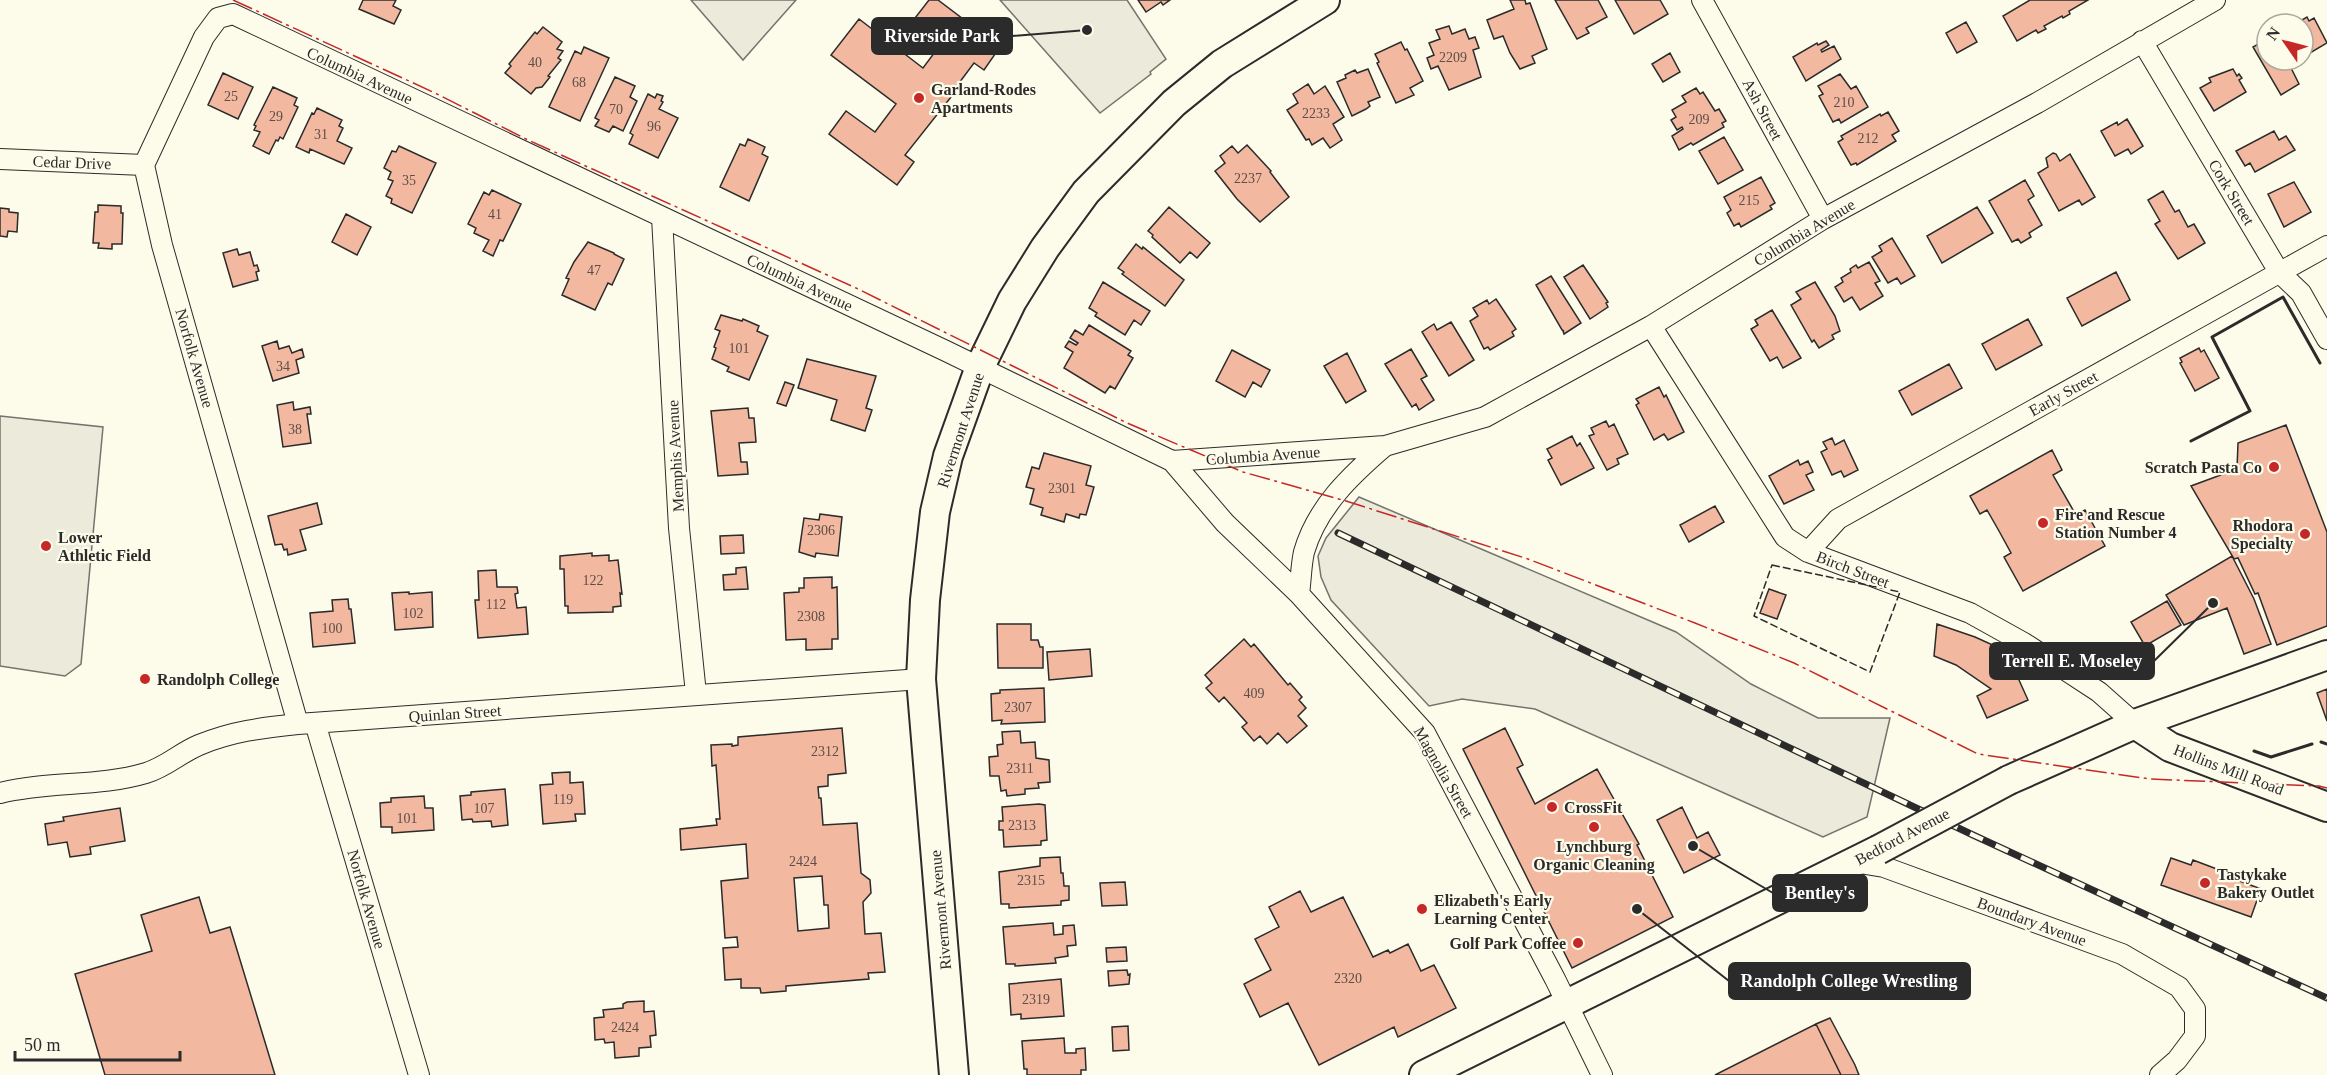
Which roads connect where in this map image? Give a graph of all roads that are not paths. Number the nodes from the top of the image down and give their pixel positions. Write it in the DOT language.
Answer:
graph roads {
  1 [pos="1325,0"];
  2 [pos="1702,0"];
  3 [pos="2215,0"];
  4 [pos="2142,41"];
  5 [pos="0,159"];
  6 [pos="144,165"];
  7 [pos="662,217"];
  8 [pos="1823,219"];
  9 [pos="2327,246"];
  10 [pos="2279,272"];
  11 [pos="1651,326"];
  12 [pos="2327,339"];
  13 [pos="980,368"];
  14 [pos="1386,446"];
  15 [pos="1172,461"];
  16 [pos="1808,552"];
  17 [pos="1299,594"];
  18 [pos="2327,655"];
  19 [pos="921,679"];
  20 [pos="696,694"];
  21 [pos="306,724"];
  22 [pos="2135,724"];
  23 [pos="0,793"];
  24 [pos="2327,807"];
  25 [pos="1866,856"];
  26 [pos="1568,1003"];
  27 [pos="419,1075"];
  28 [pos="954,1075"];
  29 [pos="1424,1075"];
  30 [pos="1602,1075"];
  31 [pos="2160,1075"];
  1 -- 13 [label="main road, Rivermont Avenue"];
  2 -- 8 [label="street, Ash Street"];
  3 -- 4 [label="street, Columbia Avenue"];
  4 -- 8 [label="street, Columbia Avenue"];
  4 -- 10 [label="street, Cork Street"];
  5 -- 6 [label="street, Cedar Drive"];
  6 -- 7 [label="street, Columbia Avenue"];
  6 -- 21 [label="street, Norfolk Avenue"];
  7 -- 13 [label="street, Columbia Avenue"];
  7 -- 20 [label="street, Memphis Avenue"];
  8 -- 11 [label="street, Columbia Avenue"];
  9 -- 10 [label="street, Early Street"];
  10 -- 12 [label="street, Cork Street"];
  10 -- 16 [label="street, Early Street"];
  11 -- 14 [label="street, Columbia Avenue"];
  11 -- 16 [label="street, Birch Street"];
  13 -- 15 [label="street, Columbia Avenue"];
  13 -- 19 [label="main road, Rivermont Avenue"];
  14 -- 15 [label="street, Columbia Avenue"];
  14 -- 17 [label="street, Columbia Avenue"];
  15 -- 17 [label="street, Magnolia Street"];
  16 -- 22 [label="street, Birch Street"];
  17 -- 26 [label="street, Magnolia Street"];
  18 -- 22 [label="main road, Bedford Avenue"];
  19 -- 20 [label="street, Quinlan Street"];
  19 -- 28 [label="main road, Rivermont Avenue"];
  20 -- 21 [label="street, Quinlan Street"];
  21 -- 23 [label="street, Quinlan Street"];
  21 -- 27 [label="street, Norfolk Avenue"];
  22 -- 24 [label="main road, Hollins Mill Road"];
  22 -- 25 [label="main road, Bedford Avenue, bridge"];
  25 -- 26 [label="main road, Bedford Avenue"];
  25 -- 31 [label="street, Boundary Avenue"];
  26 -- 29 [label="main road, Bedford Avenue"];
  26 -- 30 [label="street, Magnolia Street"];
}
